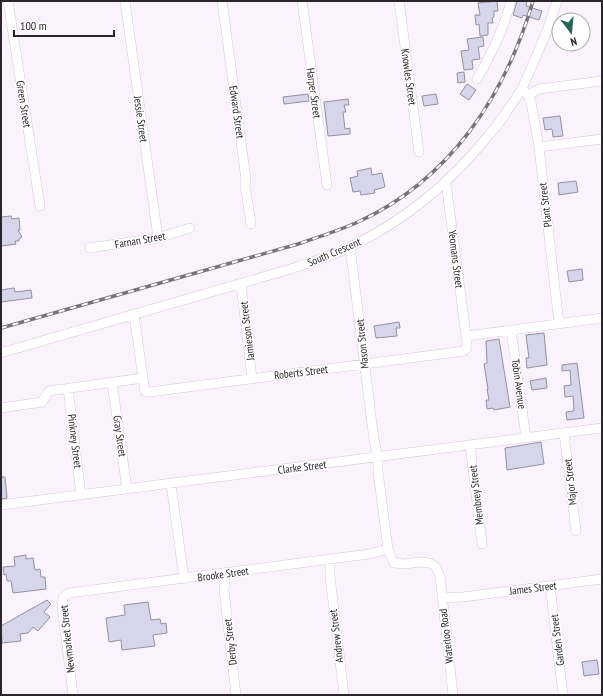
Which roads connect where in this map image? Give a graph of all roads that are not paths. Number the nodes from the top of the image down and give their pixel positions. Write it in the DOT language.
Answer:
graph roads {
  1 [pos="8,1"];
  2 [pos="125,1"];
  3 [pos="222,1"];
  4 [pos="302,1"];
  5 [pos="399,1"];
  6 [pos="511,1"];
  7 [pos="557,1"];
  8 [pos="477,79"];
  9 [pos="602,81"];
  10 [pos="525,92"];
  11 [pos="602,140"];
  12 [pos="538,148"];
  13 [pos="419,152"];
  14 [pos="445,183"];
  15 [pos="327,185"];
  16 [pos="40,206"];
  17 [pos="250,224"];
  18 [pos="190,228"];
  19 [pos="158,238"];
  20 [pos="350,247"];
  21 [pos="89,248"];
  22 [pos="241,284"];
  23 [pos="134,314"];
  24 [pos="602,318"];
  25 [pos="559,324"];
  26 [pos="511,330"];
  27 [pos="466,336"];
  28 [pos="1,353"];
  29 [pos="364,364"];
  30 [pos="142,378"];
  31 [pos="252,378"];
  32 [pos="112,382"];
  33 [pos="68,388"];
  34 [pos="1,408"];
  35 [pos="602,428"];
  36 [pos="564,433"];
  37 [pos="526,438"];
  38 [pos="470,445"];
  39 [pos="376,457"];
  40 [pos="171,484"];
  41 [pos="127,489"];
  42 [pos="81,495"];
  43 [pos="1,505"];
  44 [pos="576,531"];
  45 [pos="482,544"];
  46 [pos="390,557"];
  47 [pos="327,560"];
  48 [pos="222,574"];
  49 [pos="184,579"];
  50 [pos="602,579"];
  51 [pos="550,586"];
  52 [pos="78,593"];
  53 [pos="442,600"];
  54 [pos="73,695"];
  55 [pos="236,695"];
  56 [pos="344,695"];
  57 [pos="453,695"];
  58 [pos="563,695"];
  1 -- 16 [label="street, Green Street"];
  2 -- 19 [label="street, Jessie Street"];
  3 -- 17 [label="street, Edward Street"];
  4 -- 15 [label="street, Harper Street"];
  5 -- 13 [label="street, Knowles Street"];
  6 -- 8 [label="street"];
  7 -- 10 [label="street, South Crescent"];
  9 -- 10 [label="street"];
  10 -- 12 [label="street, Plant Street"];
  10 -- 14 [label="street, South Crescent"];
  11 -- 12 [label="street"];
  12 -- 25 [label="street, Plant Street"];
  14 -- 20 [label="street, South Crescent"];
  14 -- 27 [label="street, Yeomans Street"];
  18 -- 19 [label="street, Farnan Street"];
  19 -- 21 [label="street, Farnan Street"];
  20 -- 22 [label="street, South Crescent"];
  20 -- 29 [label="street, Mason Street"];
  22 -- 23 [label="street, South Crescent"];
  22 -- 31 [label="street, Jamieson Street"];
  23 -- 28 [label="street, South Crescent"];
  23 -- 30 [label="street"];
  24 -- 25 [label="street"];
  25 -- 26 [label="street"];
  26 -- 27 [label="street"];
  26 -- 37 [label="street, Tobin Avenue"];
  27 -- 29 [label="street, Roberts Street"];
  29 -- 31 [label="street, Roberts Street"];
  29 -- 39 [label="street, Mason Street"];
  30 -- 31 [label="street, Roberts Street"];
  30 -- 32 [label="street"];
  32 -- 33 [label="street"];
  32 -- 41 [label="street, Gray Street"];
  33 -- 34 [label="street"];
  33 -- 42 [label="street, Pinkney Street"];
  35 -- 36 [label="street, Clarke Street"];
  36 -- 37 [label="street, Clarke Street"];
  36 -- 44 [label="street, Major Street"];
  37 -- 38 [label="street, Clarke Street"];
  38 -- 39 [label="street, Clarke Street"];
  38 -- 45 [label="street, Membrey Street"];
  39 -- 40 [label="street, Clarke Street"];
  39 -- 46 [label="street, Mason Street"];
  40 -- 41 [label="street, Clarke Street"];
  40 -- 49 [label="street"];
  41 -- 42 [label="street, Clarke Street"];
  42 -- 43 [label="street, Clarke Street"];
  46 -- 47 [label="street, Brooke Street"];
  46 -- 53 [label="street, Waterloo Road"];
  47 -- 48 [label="street, Brooke Street"];
  47 -- 56 [label="street, Andrew Street"];
  48 -- 49 [label="street, Brooke Street"];
  48 -- 55 [label="street, Derby Street"];
  49 -- 52 [label="street, Brooke Street"];
  50 -- 51 [label="street, James Street"];
  51 -- 53 [label="street, James Street"];
  51 -- 58 [label="street, Garden Street"];
  52 -- 54 [label="street, Newmarket Street"];
  53 -- 57 [label="street, Waterloo Road"];
}
